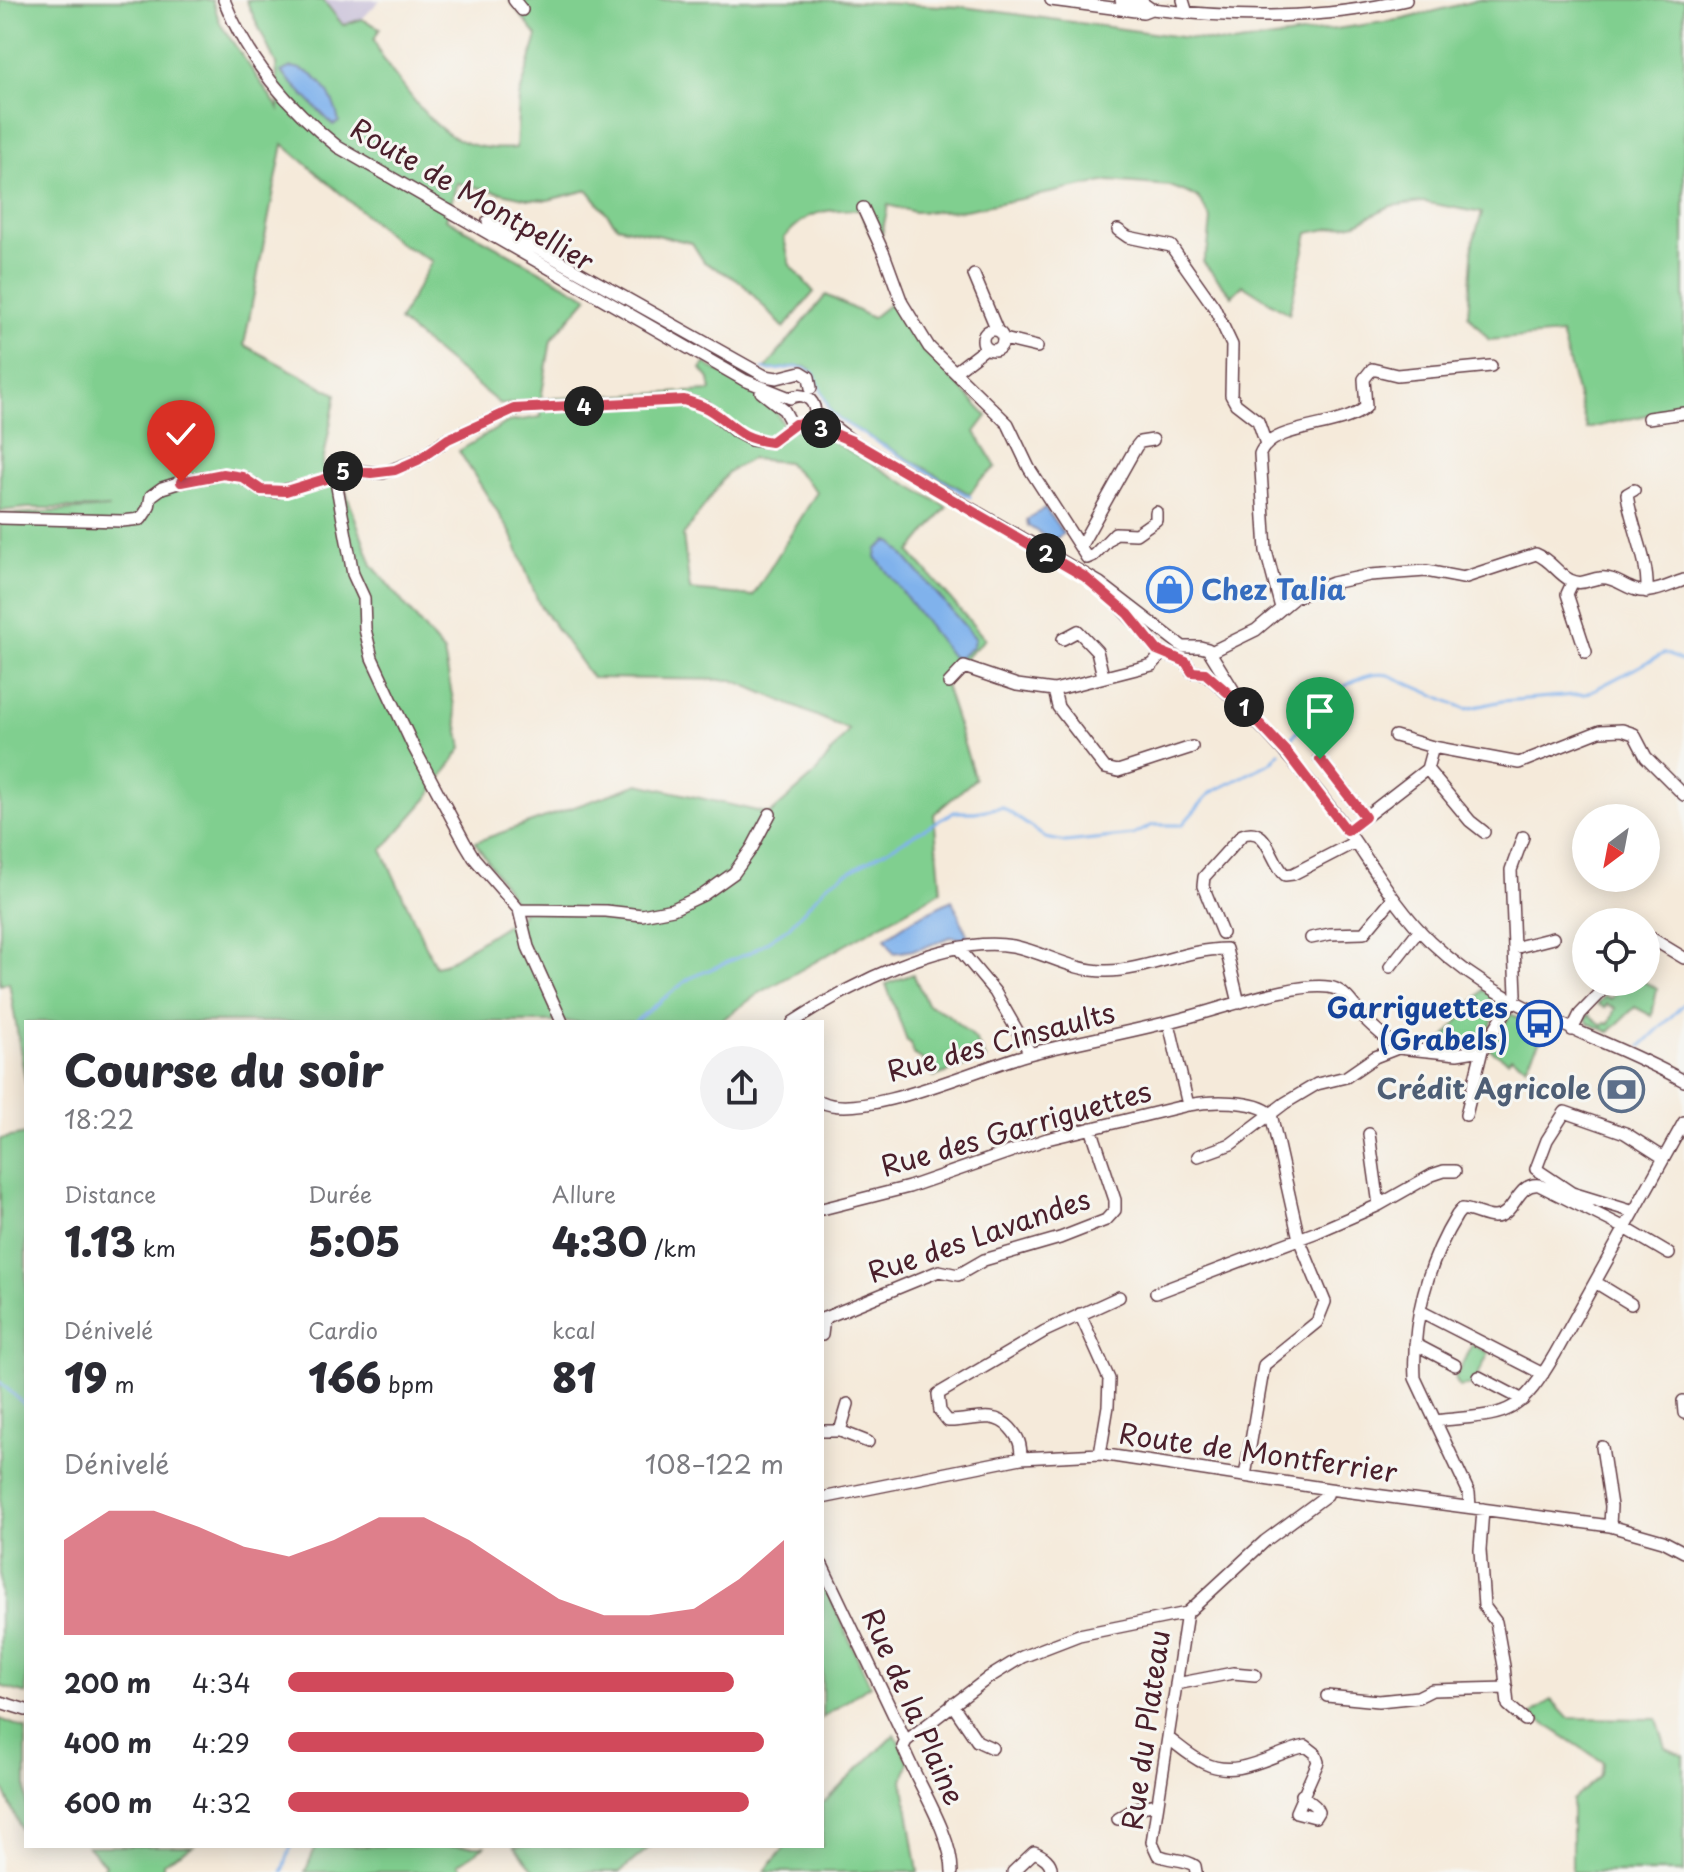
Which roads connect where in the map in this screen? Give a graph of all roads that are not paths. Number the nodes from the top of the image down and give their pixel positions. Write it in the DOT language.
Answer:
graph roads {
  1 [pos="224,0"];
  2 [pos="1051,0"];
  3 [pos="1121,0"];
  4 [pos="1183,0"];
  5 [pos="1406,0"];
  6 [pos="1136,1"];
  7 [pos="1151,9"];
  8 [pos="1187,13"];
  9 [pos="863,208"];
  10 [pos="488,221"];
  11 [pos="1118,230"];
  12 [pos="974,275"];
  13 [pos="1001,335"];
  14 [pos="1037,347"];
  15 [pos="1491,366"];
  16 [pos="956,371"];
  17 [pos="744,380"];
  18 [pos="811,388"];
  19 [pos="790,398"];
  20 [pos="815,412"];
  21 [pos="1684,413"];
  22 [pos="1648,418"];
  23 [pos="788,422"];
  24 [pos="808,423"];
  25 [pos="1153,440"];
  26 [pos="852,441"];
  27 [pos="1266,444"];
  28 [pos="335,476"];
  29 [pos="1634,490"];
  30 [pos="1156,512"];
  31 [pos="0,518"];
  32 [pos="1080,547"];
  33 [pos="1087,558"];
  34 [pos="1083,575"];
  35 [pos="1684,580"];
  36 [pos="1573,581"];
  37 [pos="1647,592"];
  38 [pos="1281,608"];
  39 [pos="1157,627"];
  40 [pos="1147,635"];
  41 [pos="1063,639"];
  42 [pos="1192,648"];
  43 [pos="1586,652"];
  44 [pos="1162,654"];
  45 [pos="1212,656"];
  46 [pos="1186,662"];
  47 [pos="1205,673"];
  48 [pos="1103,676"];
  49 [pos="949,683"];
  50 [pos="1054,690"];
  51 [pos="1241,704"];
  52 [pos="1395,736"];
  53 [pos="1192,747"];
  54 [pos="1433,747"];
  55 [pos="1320,759"];
  56 [pos="1427,769"];
  57 [pos="1684,795"];
  58 [pos="770,814"];
  59 [pos="1365,817"];
  60 [pos="1347,831"];
  61 [pos="1484,832"];
  62 [pos="1523,837"];
  63 [pos="1355,842"];
  64 [pos="1393,898"];
  65 [pos="519,910"];
  66 [pos="1419,930"];
  67 [pos="1222,933"];
  68 [pos="1311,938"];
  69 [pos="1553,938"];
  70 [pos="1660,945"];
  71 [pos="1514,948"];
  72 [pos="959,949"];
  73 [pos="1684,958"];
  74 [pos="1390,967"];
  75 [pos="1597,996"];
  76 [pos="1511,1001"];
  77 [pos="1239,1003"];
  78 [pos="561,1020"];
  79 [pos="796,1020"];
  80 [pos="1169,1023"];
  81 [pos="1572,1030"];
  82 [pos="1398,1048"];
  83 [pos="1482,1050"];
  84 [pos="1030,1053"];
  85 [pos="1684,1081"];
  86 [pos="824,1103"];
  87 [pos="1188,1105"];
  88 [pos="1271,1114"];
  89 [pos="1466,1115"];
  90 [pos="1684,1122"];
  91 [pos="1091,1128"];
  92 [pos="1369,1134"];
  93 [pos="1198,1156"];
  94 [pos="1664,1158"];
  95 [pos="1455,1171"];
  96 [pos="1379,1205"];
  97 [pos="824,1208"];
  98 [pos="1634,1212"];
  99 [pos="1625,1228"];
  100 [pos="1299,1239"];
  101 [pos="1669,1254"];
  102 [pos="1595,1282"];
  103 [pos="1156,1293"];
  104 [pos="1119,1297"];
  105 [pos="1631,1304"];
  106 [pos="1420,1311"];
  107 [pos="1080,1314"];
  108 [pos="824,1319"];
  109 [pos="1415,1344"];
  110 [pos="1455,1365"];
  111 [pos="1543,1374"];
  112 [pos="1479,1377"];
  113 [pos="1523,1400"];
  114 [pos="848,1404"];
  115 [pos="1435,1421"];
  116 [pos="1457,1421"];
  117 [pos="824,1430"];
  118 [pos="840,1431"];
  119 [pos="1442,1434"];
  120 [pos="868,1442"];
  121 [pos="1602,1447"];
  122 [pos="1100,1454"];
  123 [pos="1021,1458"];
  124 [pos="1245,1476"];
  125 [pos="1329,1489"];
  126 [pos="824,1498"];
  127 [pos="1470,1507"];
  128 [pos="1483,1509"];
  129 [pos="1610,1526"];
  130 [pos="1684,1552"];
  131 [pos="824,1569"];
  132 [pos="1187,1613"];
  133 [pos="1255,1675"];
  134 [pos="1176,1684"];
  135 [pos="1507,1688"];
  136 [pos="1327,1696"];
  137 [pos="0,1702"];
  138 [pos="952,1704"];
  139 [pos="24,1709"];
  140 [pos="1525,1720"];
  141 [pos="1168,1738"];
  142 [pos="906,1741"];
  143 [pos="992,1748"];
  144 [pos="1302,1795"];
  145 [pos="1157,1804"];
  146 [pos="1118,1819"];
  147 [pos="952,1872"];
  148 [pos="1013,1872"];
  149 [pos="1051,1872"];
  150 [pos="1196,1872"];
  1 -- 17 [label="street, Route de Montpellier"];
  2 -- 7 [label="street"];
  3 -- 6 [label="street"];
  4 -- 8 [label="street"];
  5 -- 8 [label="street"];
  6 -- 7 [label="street"];
  7 -- 8 [label="street"];
  9 -- 16 [label="street"];
  10 -- 18 [label="street"];
  11 -- 27 [label="street"];
  12 -- 13 [label="street"];
  13 -- 14 [label="street"];
  13 -- 16 [label="street"];
  15 -- 27 [label="street"];
  16 -- 32 [label="street"];
  17 -- 19 [label="street, Route de Montpellier"];
  17 -- 23 [label="street, Route de Montpellier"];
  19 -- 20 [label="street, Route de Montpellier"];
  19 -- 23 [label="street"];
  20 -- 24 [label="street"];
  20 -- 26 [label="street, Route de Montpellier"];
  21 -- 22 [label="street"];
  23 -- 24 [label="street, Route de Montpellier"];
  23 -- 28 [label="street"];
  24 -- 26 [label="street, Route de Montpellier"];
  25 -- 32 [label="street"];
  26 -- 34 [label="street, Route de Montpellier"];
  27 -- 38 [label="street"];
  28 -- 31 [label="street"];
  28 -- 65 [label="street"];
  29 -- 37 [label="street"];
  30 -- 33 [label="street"];
  32 -- 33 [label="street"];
  33 -- 34 [label="street"];
  34 -- 39 [label="street, Route de Montpellier"];
  34 -- 40 [label="street, Route de Montpellier"];
  35 -- 37 [label="street"];
  36 -- 37 [label="street"];
  36 -- 38 [label="street"];
  36 -- 43 [label="street"];
  38 -- 45 [label="street"];
  39 -- 40 [label="street"];
  39 -- 42 [label="street, Route de Montpellier"];
  40 -- 44 [label="street, Route de Montpellier"];
  41 -- 48 [label="street"];
  42 -- 45 [label="street"];
  42 -- 46 [label="street"];
  44 -- 46 [label="street"];
  44 -- 48 [label="street"];
  45 -- 47 [label="street"];
  45 -- 51 [label="street"];
  46 -- 47 [label="street"];
  47 -- 51 [label="street"];
  48 -- 50 [label="street"];
  49 -- 50 [label="street"];
  50 -- 53 [label="street"];
  51 -- 60 [label="street"];
  52 -- 54 [label="street"];
  54 -- 56 [label="street"];
  54 -- 57 [label="street"];
  55 -- 59 [label="street"];
  56 -- 59 [label="street"];
  56 -- 61 [label="street"];
  58 -- 65 [label="street"];
  59 -- 60 [label="street"];
  60 -- 63 [label="street"];
  62 -- 71 [label="street"];
  63 -- 64 [label="street"];
  63 -- 67 [label="street"];
  64 -- 66 [label="street"];
  64 -- 68 [label="street"];
  65 -- 78 [label="street"];
  66 -- 74 [label="street"];
  66 -- 76 [label="street"];
  69 -- 71 [label="street"];
  70 -- 73 [label="street"];
  71 -- 76 [label="street"];
  72 -- 77 [label="street"];
  72 -- 79 [label="street"];
  72 -- 84 [label="street"];
  75 -- 81 [label="street"];
  76 -- 81 [label="street"];
  76 -- 83 [label="street"];
  77 -- 80 [label="street, Rue des Cinsaults"];
  77 -- 82 [label="street, Rue des Cinsaults"];
  80 -- 84 [label="street, Rue des Cinsaults"];
  80 -- 87 [label="street"];
  81 -- 85 [label="street"];
  82 -- 83 [label="street"];
  82 -- 88 [label="street"];
  83 -- 89 [label="street"];
  84 -- 86 [label="street, Rue des Cinsaults"];
  87 -- 88 [label="street, Rue des Garriguettes"];
  87 -- 91 [label="street, Rue des Garriguettes"];
  88 -- 93 [label="street"];
  88 -- 100 [label="street"];
  90 -- 94 [label="street"];
  91 -- 97 [label="street, Rue des Garriguettes"];
  91 -- 108 [label="street, Rue des Lavandes"];
  92 -- 96 [label="street"];
  94 -- 98 [label="street"];
  94 -- 98 [label="street"];
  95 -- 96 [label="street"];
  96 -- 100 [label="street"];
  98 -- 99 [label="street"];
  99 -- 101 [label="street"];
  99 -- 102 [label="street"];
  99 -- 106 [label="street"];
  100 -- 103 [label="street"];
  100 -- 124 [label="street"];
  102 -- 105 [label="street"];
  102 -- 111 [label="street"];
  104 -- 107 [label="street"];
  106 -- 109 [label="street"];
  106 -- 111 [label="street"];
  107 -- 122 [label="street"];
  107 -- 123 [label="street"];
  109 -- 110 [label="street"];
  109 -- 115 [label="street"];
  111 -- 113 [label="street"];
  112 -- 113 [label="street"];
  113 -- 116 [label="street"];
  114 -- 118 [label="street"];
  115 -- 116 [label="street"];
  115 -- 119 [label="street"];
  116 -- 119 [label="street"];
  117 -- 118 [label="street"];
  118 -- 120 [label="street"];
  119 -- 127 [label="street"];
  121 -- 129 [label="street"];
  122 -- 123 [label="street, Route de Montferrier"];
  122 -- 124 [label="street, Route de Montferrier"];
  123 -- 126 [label="street, Route de Montferrier"];
  124 -- 125 [label="street, Route de Montferrier"];
  125 -- 127 [label="street, Route de Montferrier"];
  125 -- 132 [label="street"];
  127 -- 128 [label="street, Route de Montferrier"];
  128 -- 129 [label="street, Route de Montferrier"];
  128 -- 135 [label="street"];
  129 -- 130 [label="street, Route de Montferrier"];
  131 -- 142 [label="street, Rue de la Plaine"];
  132 -- 134 [label="street, Rue du Plateau"];
  132 -- 138 [label="street"];
  133 -- 134 [label="street"];
  134 -- 141 [label="street, Rue du Plateau"];
  135 -- 136 [label="street"];
  135 -- 140 [label="street"];
  137 -- 139 [label="street"];
  138 -- 142 [label="street"];
  138 -- 143 [label="street"];
  141 -- 144 [label="street"];
  141 -- 145 [label="street, Rue du Plateau"];
  142 -- 147 [label="street, Rue de la Plaine"];
  145 -- 146 [label="street"];
  145 -- 150 [label="street, Rue du Plateau"];
  148 -- 149 [label="street"];
}
